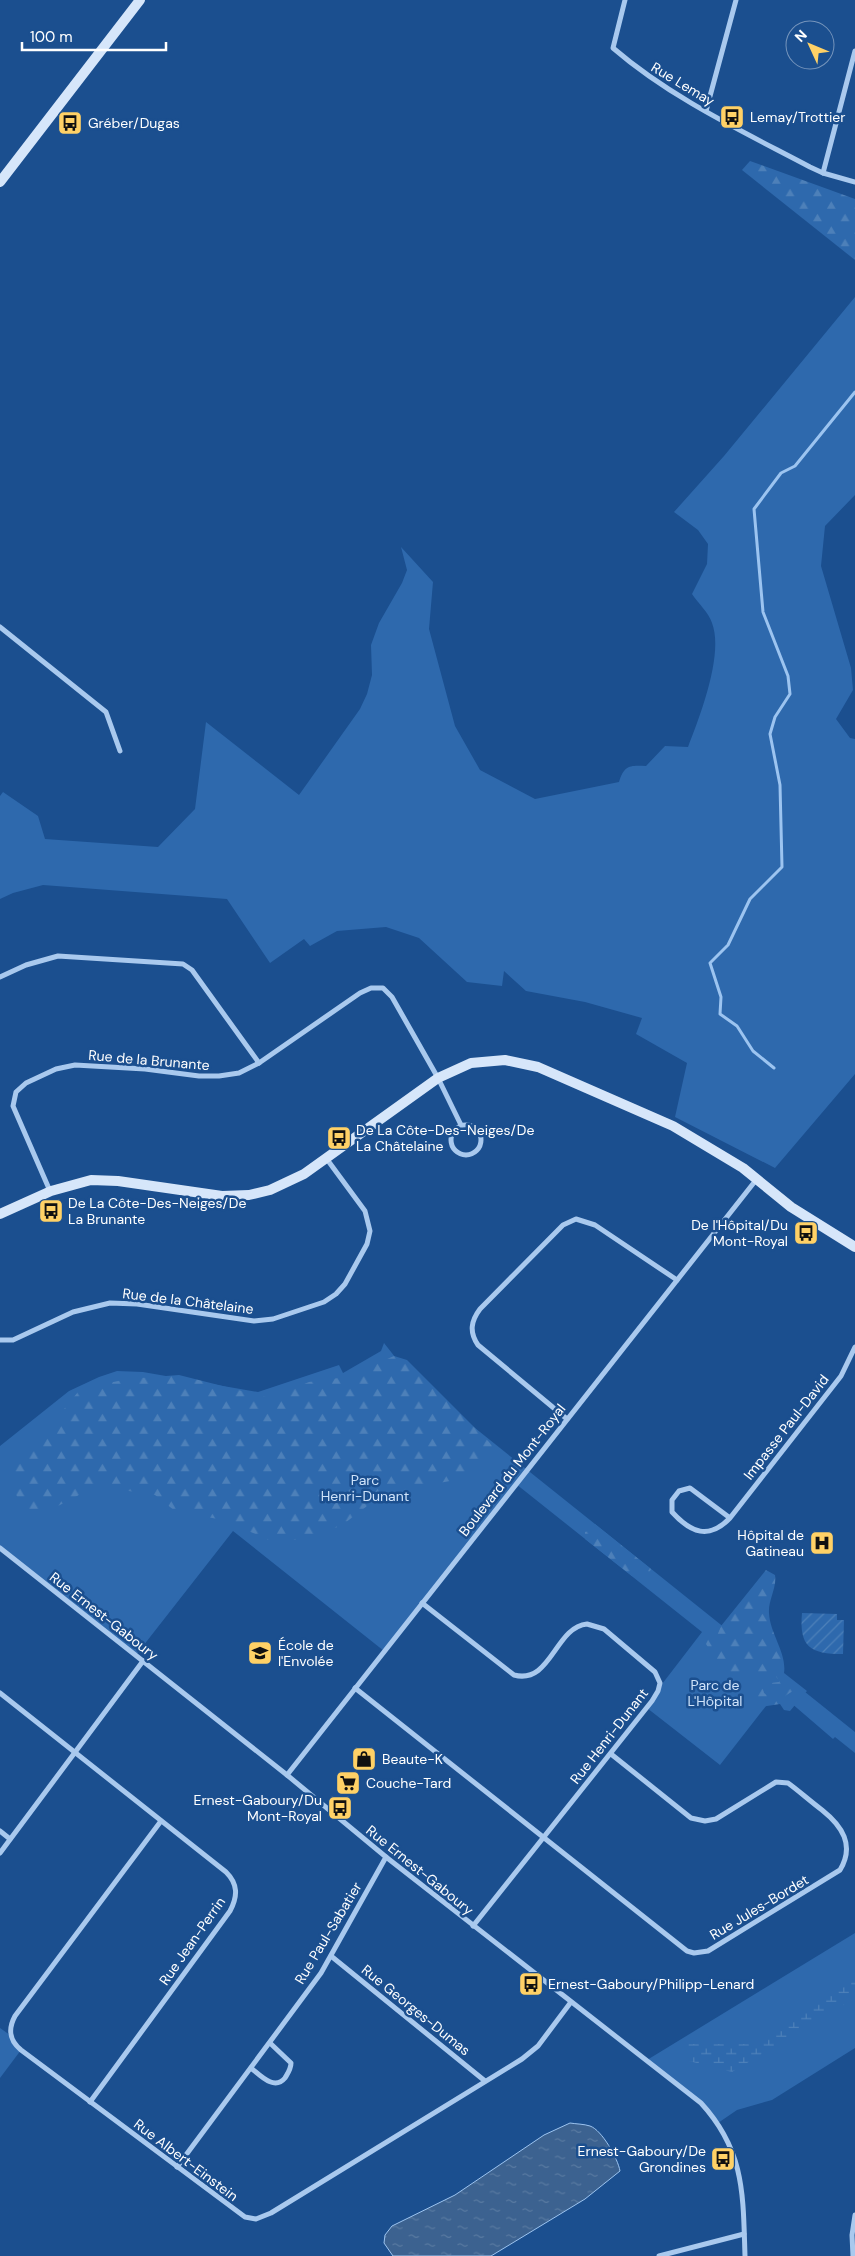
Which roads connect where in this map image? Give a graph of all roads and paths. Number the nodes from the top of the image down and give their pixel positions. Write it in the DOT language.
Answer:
graph roads {
  1 [pos="140,0"];
  2 [pos="625,0"];
  3 [pos="736,0"];
  4 [pos="855,51"];
  5 [pos="706,111"];
  6 [pos="823,173"];
  7 [pos="0,182"];
  8 [pos="855,182"];
  9 [pos="0,628"];
  10 [pos="120,751"];
  11 [pos="0,977"];
  12 [pos="259,1063"];
  13 [pos="438,1078"];
  14 [pos="461,1126"];
  15 [pos="326,1158"];
  16 [pos="756,1180"];
  17 [pos="51,1192"];
  18 [pos="0,1214"];
  19 [pos="855,1247"];
  20 [pos="677,1280"];
  21 [pos="0,1340"];
  22 [pos="855,1347"];
  23 [pos="567,1419"];
  24 [pos="730,1518"];
  25 [pos="0,1548"];
  26 [pos="422,1603"];
  27 [pos="143,1661"];
  28 [pos="355,1688"];
  29 [pos="0,1692"];
  30 [pos="76,1753"];
  31 [pos="611,1754"];
  32 [pos="287,1775"];
  33 [pos="161,1821"];
  34 [pos="0,1831"];
  35 [pos="544,1838"];
  36 [pos="10,1839"];
  37 [pos="853,1839"];
  38 [pos="0,1853"];
  39 [pos="853,1853"];
  40 [pos="386,1857"];
  41 [pos="473,1926"];
  42 [pos="331,1956"];
  43 [pos="571,2002"];
  44 [pos="270,2043"];
  45 [pos="251,2068"];
  46 [pos="485,2081"];
  47 [pos="90,2102"];
  48 [pos="177,2167"];
  49 [pos="855,2215"];
  50 [pos="744,2234"];
  51 [pos="659,2256"];
  52 [pos="745,2256"];
  53 [pos="853,2256"];
  1 -- 7 [label="street"];
  2 -- 5 [label="street, Rue Lemay"];
  3 -- 5 [label="street"];
  4 -- 6 [label="street"];
  5 -- 6 [label="street, Rue Lemay"];
  6 -- 8 [label="street, Rue Lemay"];
  9 -- 10 [label="street"];
  11 -- 12 [label="street"];
  12 -- 13 [label="street, Rue de la Brunante"];
  12 -- 17 [label="street, Rue de la Brunante"];
  13 -- 14 [label="street"];
  13 -- 15 [label="street"];
  13 -- 16 [label="street"];
  14 -- 14 [label="street"];
  15 -- 17 [label="street"];
  15 -- 21 [label="street, Rue de la Châtelaine"];
  16 -- 19 [label="street"];
  16 -- 20 [label="street, Boulevard du Mont-Royal"];
  17 -- 18 [label="street"];
  20 -- 23 [label="street, Boulevard du Mont-Royal"];
  20 -- 23 [label="street"];
  22 -- 24 [label="street, Impasse Paul-David"];
  23 -- 26 [label="street, Boulevard du Mont-Royal"];
  24 -- 24 [label="street, Impasse Paul-David"];
  25 -- 27 [label="street, Rue Ernest-Gaboury"];
  26 -- 28 [label="street, Boulevard du Mont-Royal"];
  26 -- 31 [label="street, Rue Henri-Dunant"];
  27 -- 30 [label="street"];
  27 -- 32 [label="street, Rue Ernest-Gaboury"];
  28 -- 32 [label="street, Boulevard du Mont-Royal"];
  28 -- 35 [label="street, Rue Jules-Bordet"];
  29 -- 30 [label="street, Rue Jean-Perrin"];
  30 -- 33 [label="street, Rue Jean-Perrin"];
  30 -- 36 [label="street"];
  31 -- 35 [label="street, Rue Henri-Dunant"];
  31 -- 37 [label="street"];
  32 -- 40 [label="street, Rue Ernest-Gaboury"];
  33 -- 47 [label="street, Rue Jean-Perrin"];
  33 -- 47 [label="street, Rue Albert-Einstein"];
  34 -- 36 [label="street"];
  35 -- 39 [label="street, Rue Jules-Bordet"];
  35 -- 41 [label="street, Rue Henri-Dunant"];
  36 -- 38 [label="street"];
  40 -- 41 [label="street, Rue Ernest-Gaboury"];
  40 -- 42 [label="street, Rue Paul-Sabatier"];
  41 -- 43 [label="street, Rue Ernest-Gaboury"];
  42 -- 44 [label="street, Rue Paul-Sabatier"];
  42 -- 46 [label="street, Rue Georges-Dumas"];
  43 -- 46 [label="street, Rue Albert-Einstein"];
  43 -- 50 [label="street, Rue Ernest-Gaboury"];
  44 -- 45 [label="street, Rue Paul-Sabatier"];
  44 -- 45 [label="street"];
  45 -- 48 [label="street, Rue Paul-Sabatier"];
  46 -- 48 [label="street, Rue Albert-Einstein"];
  47 -- 48 [label="street, Rue Albert-Einstein"];
  49 -- 53 [label="street"];
  50 -- 51 [label="street"];
  50 -- 52 [label="street, Rue Ernest-Gaboury"];
}
